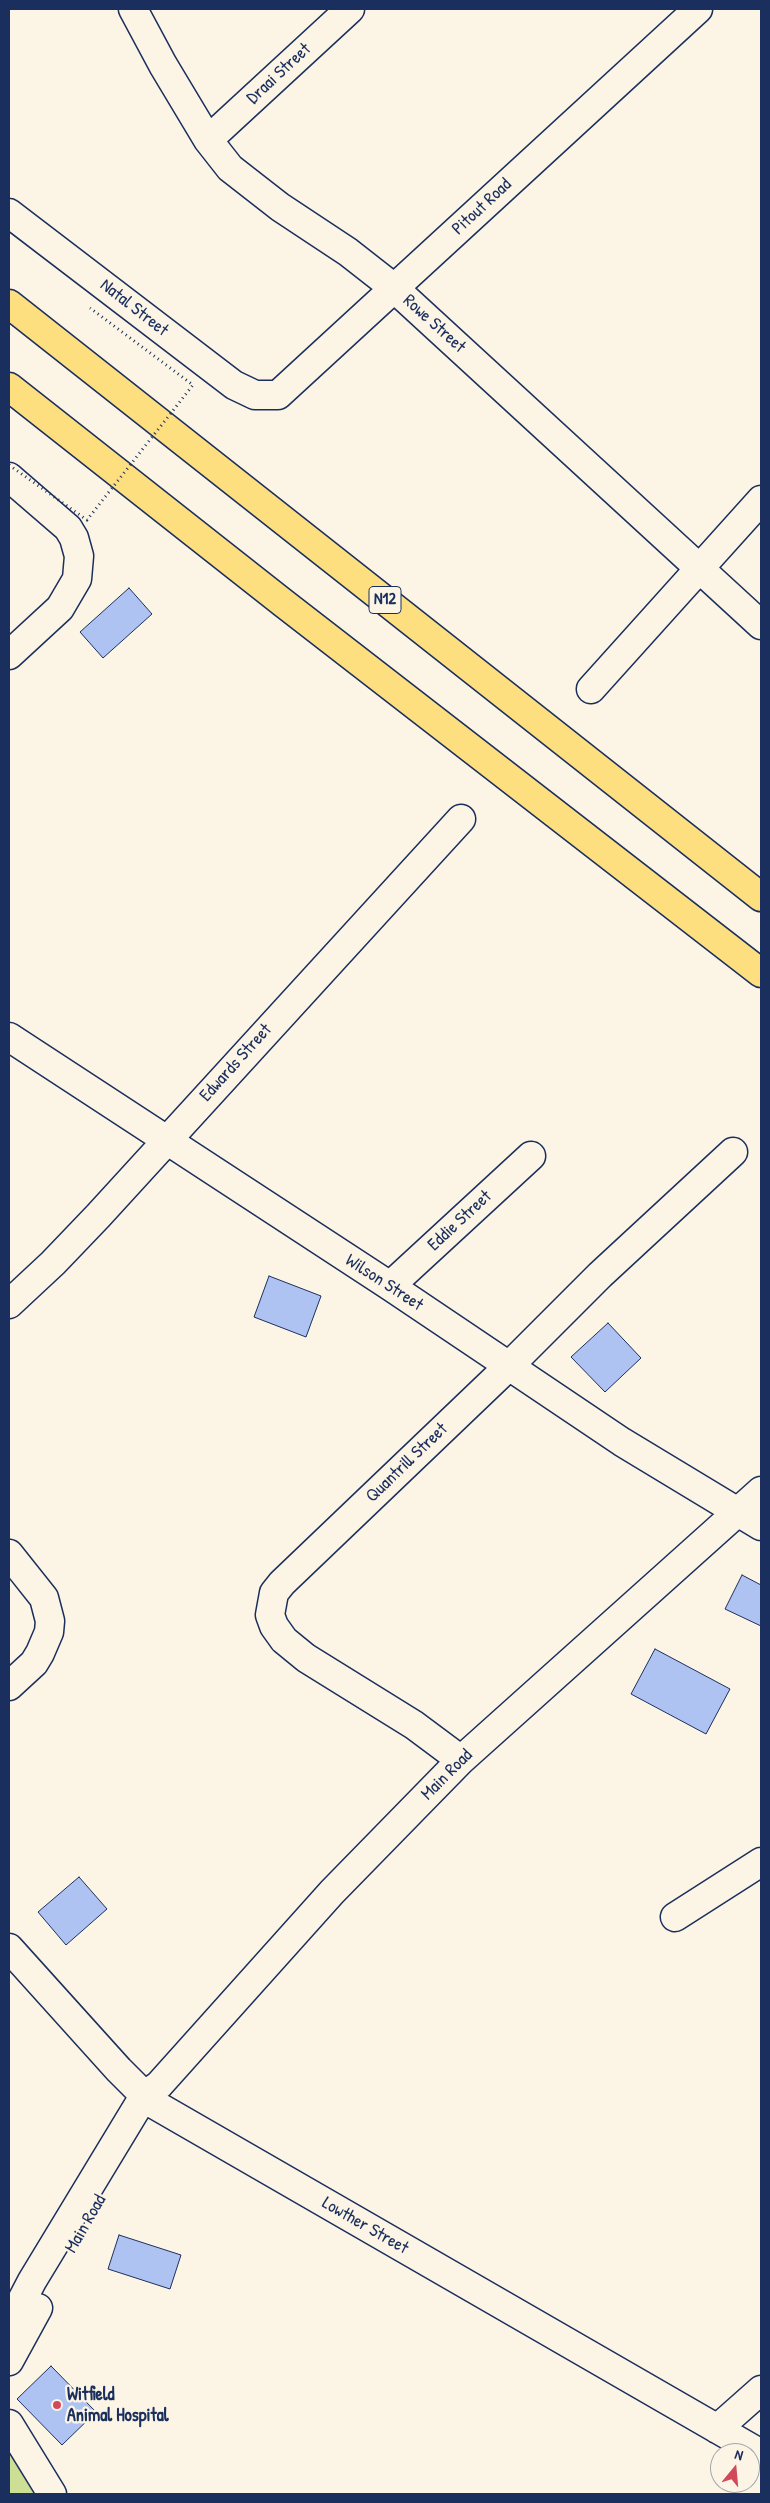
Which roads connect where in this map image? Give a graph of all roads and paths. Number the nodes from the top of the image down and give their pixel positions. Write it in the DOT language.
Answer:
graph roads {
  1 [pos="133,9"];
  2 [pos="350,9"];
  3 [pos="698,9"];
  4 [pos="208,140"];
  5 [pos="9,213"];
  6 [pos="394,288"];
  7 [pos="9,304"];
  8 [pos="90,308"];
  9 [pos="9,387"];
  10 [pos="263,396"];
  11 [pos="9,465"];
  12 [pos="9,477"];
  13 [pos="761,500"];
  14 [pos="700,568"];
  15 [pos="761,625"];
  16 [pos="9,655"];
  17 [pos="591,689"];
  18 [pos="461,819"];
  19 [pos="761,897"];
  20 [pos="761,973"];
  21 [pos="9,1037"];
  22 [pos="166,1141"];
  23 [pos="733,1152"];
  24 [pos="531,1156"];
  25 [pos="390,1286"];
  26 [pos="9,1304"];
  27 [pos="509,1366"];
  28 [pos="761,1491"];
  29 [pos="738,1512"];
  30 [pos="761,1526"];
  31 [pos="9,1554"];
  32 [pos="9,1686"];
  33 [pos="461,1760"];
  34 [pos="761,1862"];
  35 [pos="675,1917"];
  36 [pos="9,1948"];
  37 [pos="152,2095"];
  38 [pos="9,2325"];
  39 [pos="9,2361"];
  40 [pos="761,2390"];
  41 [pos="9,2424"];
  42 [pos="717,2429"];
  43 [pos="761,2454"];
  44 [pos="52,2494"];
  1 -- 4 [label="street, Rowe Street"];
  2 -- 4 [label="street, Draai Street"];
  3 -- 6 [label="street, Pitout Road"];
  4 -- 6 [label="street, Rowe Street"];
  5 -- 10 [label="street, Natal Street"];
  6 -- 10 [label="street, Pitout Road"];
  6 -- 14 [label="street, Rowe Street"];
  7 -- 19 [label="highway, N12"];
  8 -- 11 [label="path, bridge"];
  9 -- 20 [label="highway"];
  12 -- 16 [label="street"];
  13 -- 14 [label="street"];
  14 -- 15 [label="street, Rowe Street"];
  14 -- 17 [label="street"];
  18 -- 22 [label="street, Edwards Street"];
  21 -- 22 [label="street, Wilson Street"];
  22 -- 25 [label="street, Wilson Street"];
  22 -- 26 [label="street, Edwards Street"];
  23 -- 27 [label="street, Quantrill Street"];
  24 -- 25 [label="street, Eddie Street"];
  25 -- 27 [label="street, Wilson Street"];
  27 -- 29 [label="street, Wilson Street"];
  27 -- 33 [label="street, Quantrill Street"];
  28 -- 29 [label="street, Main Road"];
  29 -- 30 [label="street, Wilson Street"];
  29 -- 33 [label="street, Main Road"];
  31 -- 32 [label="street"];
  33 -- 37 [label="street, Main Road"];
  34 -- 35 [label="street"];
  36 -- 37 [label="street, Lowther Street"];
  37 -- 38 [label="street, Main Road"];
  37 -- 39 [label="street, Main Road"];
  37 -- 42 [label="street, Lowther Street"];
  40 -- 42 [label="street"];
  41 -- 44 [label="street"];
  42 -- 43 [label="street, Lowther Street"];
}
